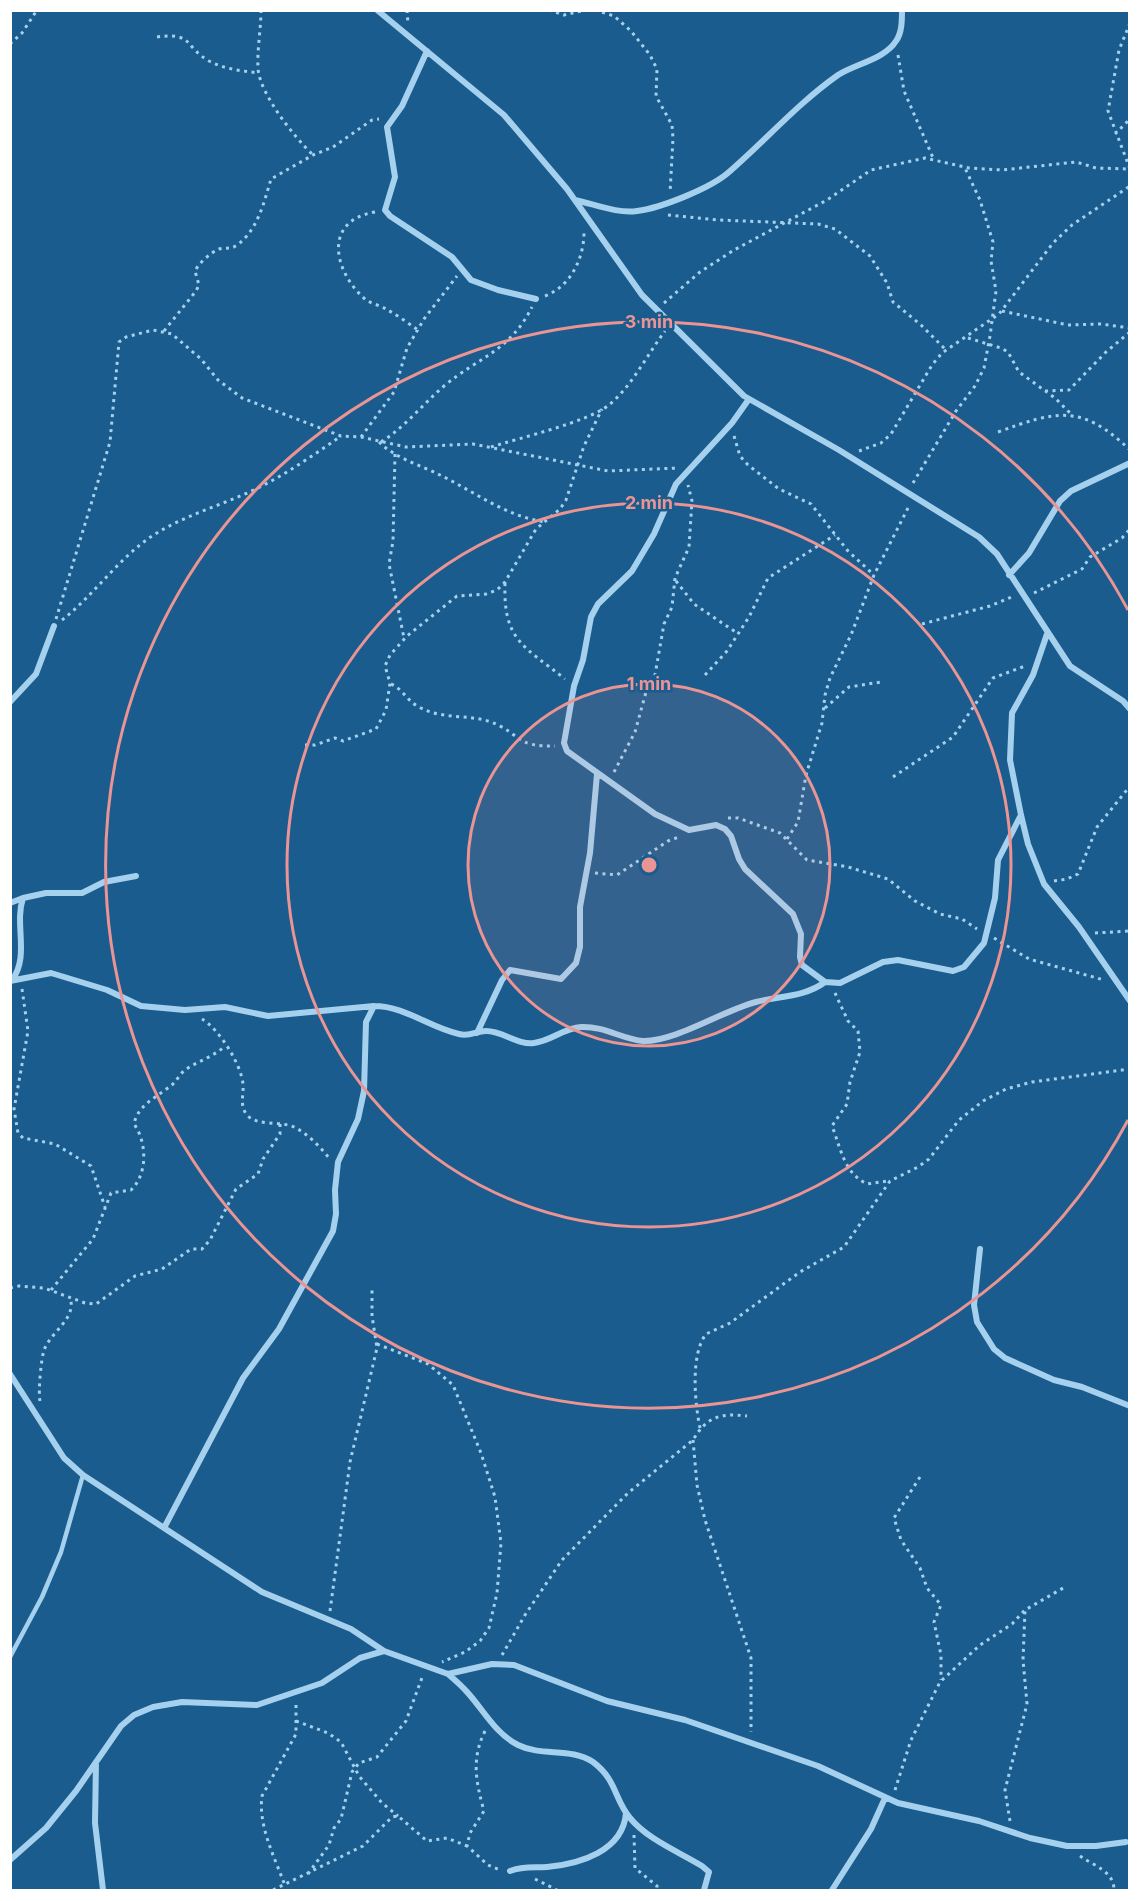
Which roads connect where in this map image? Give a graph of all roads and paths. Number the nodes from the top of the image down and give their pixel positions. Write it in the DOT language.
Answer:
graph roads {
  1 [pos="37,10"];
  2 [pos="261,10"];
  3 [pos="376,10"];
  4 [pos="549,10"];
  5 [pos="586,10"];
  6 [pos="595,10"];
  7 [pos="618,10"];
  8 [pos="903,10"];
  9 [pos="614,16"];
  10 [pos="1130,24"];
  11 [pos="157,37"];
  12 [pos="896,42"];
  13 [pos="10,44"];
  14 [pos="427,51"];
  15 [pos="259,73"];
  16 [pos="393,117"];
  17 [pos="1130,119"];
  18 [pos="1115,134"];
  19 [pos="313,155"];
  20 [pos="934,160"];
  21 [pos="965,168"];
  22 [pos="1130,169"];
  23 [pos="1130,186"];
  24 [pos="574,200"];
  25 [pos="670,201"];
  26 [pos="385,210"];
  27 [pos="661,214"];
  28 [pos="585,215"];
  29 [pos="786,221"];
  30 [pos="462,270"];
  31 [pos="536,299"];
  32 [pos="655,310"];
  33 [pos="1002,311"];
  34 [pos="992,319"];
  35 [pos="669,324"];
  36 [pos="418,330"];
  37 [pos="1130,330"];
  38 [pos="164,331"];
  39 [pos="968,338"];
  40 [pos="989,343"];
  41 [pos="946,351"];
  42 [pos="1044,391"];
  43 [pos="748,399"];
  44 [pos="602,409"];
  45 [pos="1072,414"];
  46 [pos="732,423"];
  47 [pos="998,432"];
  48 [pos="341,436"];
  49 [pos="361,437"];
  50 [pos="380,442"];
  51 [pos="490,448"];
  52 [pos="1130,450"];
  53 [pos="395,454"];
  54 [pos="846,455"];
  55 [pos="578,463"];
  56 [pos="1130,463"];
  57 [pos="691,466"];
  58 [pos="683,475"];
  59 [pos="907,493"];
  60 [pos="914,497"];
  61 [pos="546,522"];
  62 [pos="1130,529"];
  63 [pos="836,535"];
  64 [pos="874,575"];
  65 [pos="1010,575"];
  66 [pos="675,578"];
  67 [pos="505,582"];
  68 [pos="1022,595"];
  69 [pos="922,624"];
  70 [pos="54,626"];
  71 [pos="738,633"];
  72 [pos="1047,634"];
  73 [pos="405,640"];
  74 [pos="1040,658"];
  75 [pos="705,675"];
  76 [pos="881,682"];
  77 [pos="390,683"];
  78 [pos="574,686"];
  79 [pos="10,702"];
  80 [pos="1130,709"];
  81 [pos="823,710"];
  82 [pos="305,745"];
  83 [pos="565,746"];
  84 [pos="597,774"];
  85 [pos="893,777"];
  86 [pos="604,779"];
  87 [pos="1130,786"];
  88 [pos="1021,815"];
  89 [pos="708,825"];
  90 [pos="689,830"];
  91 [pos="787,839"];
  92 [pos="587,873"];
  93 [pos="136,876"];
  94 [pos="1044,884"];
  95 [pos="23,898"];
  96 [pos="10,903"];
  97 [pos="1130,931"];
  98 [pos="987,934"];
  99 [pos="1084,935"];
  100 [pos="20,979"];
  101 [pos="11,981"];
  102 [pos="825,982"];
  103 [pos="1120,986"];
  104 [pos="1130,1001"];
  105 [pos="374,1006"];
  106 [pos="196,1010"];
  107 [pos="477,1032"];
  108 [pos="225,1046"];
  109 [pos="1130,1069"];
  110 [pos="12,1113"];
  111 [pos="279,1122"];
  112 [pos="337,1167"];
  113 [pos="890,1181"];
  114 [pos="106,1210"];
  115 [pos="980,1249"];
  116 [pos="10,1288"];
  117 [pos="372,1288"];
  118 [pos="51,1290"];
  119 [pos="70,1297"];
  120 [pos="377,1344"];
  121 [pos="10,1374"];
  122 [pos="1130,1406"];
  123 [pos="747,1416"];
  124 [pos="44,1425"];
  125 [pos="700,1428"];
  126 [pos="693,1440"];
  127 [pos="83,1475"];
  128 [pos="920,1477"];
  129 [pos="164,1527"];
  130 [pos="1065,1587"];
  131 [pos="1026,1610"];
  132 [pos="328,1618"];
  133 [pos="384,1651"];
  134 [pos="10,1657"];
  135 [pos="497,1665"];
  136 [pos="427,1666"];
  137 [pos="448,1674"];
  138 [pos="940,1682"];
  139 [pos="300,1692"];
  140 [pos="296,1721"];
  141 [pos="490,1721"];
  142 [pos="750,1743"];
  143 [pos="96,1761"];
  144 [pos="356,1766"];
  145 [pos="888,1799"];
  146 [pos="626,1812"];
  147 [pos="398,1816"];
  148 [pos="633,1822"];
  149 [pos="1012,1831"];
  150 [pos="1126,1842"];
  151 [pos="467,1846"];
  152 [pos="1067,1846"];
  153 [pos="10,1860"];
  154 [pos="510,1871"];
  155 [pos="308,1874"];
  156 [pos="284,1883"];
  157 [pos="280,1889"];
  158 [pos="104,1890"];
  159 [pos="273,1890"];
  160 [pos="557,1890"];
  161 [pos="657,1890"];
  162 [pos="704,1890"];
  163 [pos="832,1890"];
  164 [pos="1114,1890"];
  1 -- 13 [label="path"];
  2 -- 15 [label="path"];
  3 -- 14 [label="street"];
  4 -- 5 [label="path"];
  6 -- 9 [label="path"];
  7 -- 9 [label="path"];
  8 -- 12 [label="street"];
  9 -- 25 [label="path"];
  10 -- 18 [label="path"];
  11 -- 15 [label="path"];
  12 -- 20 [label="path"];
  12 -- 25 [label="street"];
  14 -- 16 [label="street"];
  14 -- 24 [label="street"];
  15 -- 19 [label="path"];
  16 -- 19 [label="path"];
  16 -- 26 [label="street"];
  17 -- 18 [label="path"];
  18 -- 22 [label="path"];
  19 -- 38 [label="path"];
  20 -- 21 [label="path"];
  20 -- 29 [label="path"];
  21 -- 22 [label="path"];
  21 -- 34 [label="path"];
  23 -- 33 [label="path"];
  24 -- 25 [label="street"];
  24 -- 28 [label="street"];
  26 -- 30 [label="street"];
  26 -- 36 [label="path"];
  27 -- 29 [label="path"];
  28 -- 31 [label="path"];
  28 -- 32 [label="street"];
  29 -- 32 [label="path"];
  29 -- 41 [label="path"];
  30 -- 31 [label="street"];
  30 -- 36 [label="path"];
  31 -- 50 [label="path"];
  32 -- 35 [label="street"];
  33 -- 34 [label="path"];
  33 -- 37 [label="path"];
  34 -- 39 [label="path"];
  34 -- 40 [label="path"];
  35 -- 43 [label="street"];
  35 -- 44 [label="path"];
  36 -- 49 [label="path"];
  37 -- 42 [label="path"];
  38 -- 48 [label="path"];
  38 -- 70 [label="path"];
  39 -- 40 [label="path"];
  39 -- 41 [label="path"];
  40 -- 42 [label="path"];
  40 -- 59 [label="path"];
  41 -- 54 [label="path"];
  42 -- 45 [label="path"];
  43 -- 46 [label="street"];
  43 -- 54 [label="street"];
  44 -- 51 [label="path"];
  44 -- 55 [label="path"];
  45 -- 47 [label="path"];
  45 -- 52 [label="path"];
  46 -- 57 [label="street"];
  46 -- 63 [label="path"];
  48 -- 49 [label="path"];
  48 -- 70 [label="path"];
  49 -- 50 [label="path"];
  50 -- 51 [label="path"];
  50 -- 53 [label="path"];
  51 -- 55 [label="path"];
  53 -- 61 [label="path"];
  53 -- 73 [label="path"];
  54 -- 59 [label="street"];
  55 -- 57 [label="path"];
  55 -- 61 [label="path"];
  56 -- 65 [label="street"];
  57 -- 58 [label="street"];
  58 -- 66 [label="path"];
  58 -- 78 [label="street"];
  59 -- 60 [label="street"];
  60 -- 64 [label="path"];
  60 -- 65 [label="street"];
  61 -- 67 [label="path"];
  62 -- 68 [label="path"];
  63 -- 64 [label="path"];
  63 -- 71 [label="path"];
  64 -- 81 [label="path"];
  65 -- 68 [label="street"];
  66 -- 71 [label="path"];
  66 -- 86 [label="path"];
  67 -- 73 [label="path"];
  67 -- 78 [label="path"];
  68 -- 69 [label="path"];
  68 -- 72 [label="street"];
  70 -- 79 [label="street"];
  71 -- 75 [label="path"];
  72 -- 74 [label="street"];
  72 -- 80 [label="street"];
  73 -- 77 [label="path"];
  74 -- 85 [label="path"];
  74 -- 88 [label="street"];
  76 -- 81 [label="path"];
  77 -- 82 [label="path"];
  77 -- 83 [label="path"];
  78 -- 83 [label="street"];
  81 -- 91 [label="path"];
  83 -- 84 [label="street"];
  84 -- 86 [label="street"];
  84 -- 92 [label="street"];
  86 -- 90 [label="street"];
  87 -- 94 [label="path"];
  88 -- 94 [label="street"];
  88 -- 98 [label="street"];
  89 -- 90 [label="street"];
  89 -- 91 [label="path"];
  89 -- 102 [label="street"];
  90 -- 92 [label="path"];
  91 -- 98 [label="path"];
  92 -- 107 [label="street"];
  93 -- 95 [label="street"];
  94 -- 99 [label="street"];
  95 -- 96 [label="street"];
  95 -- 101 [label="street"];
  97 -- 99 [label="path"];
  98 -- 102 [label="street"];
  98 -- 103 [label="path"];
  99 -- 103 [label="street"];
  100 -- 101 [label="street"];
  100 -- 106 [label="street"];
  100 -- 110 [label="path"];
  102 -- 107 [label="street"];
  102 -- 113 [label="path"];
  103 -- 104 [label="street"];
  105 -- 106 [label="street"];
  105 -- 107 [label="street"];
  105 -- 112 [label="street"];
  106 -- 108 [label="path"];
  108 -- 111 [label="path"];
  108 -- 114 [label="path"];
  109 -- 113 [label="path"];
  110 -- 114 [label="path"];
  111 -- 112 [label="path"];
  111 -- 119 [label="path"];
  112 -- 129 [label="street"];
  113 -- 125 [label="path"];
  114 -- 118 [label="path"];
  115 -- 122 [label="street"];
  116 -- 118 [label="path"];
  117 -- 120 [label="path"];
  118 -- 119 [label="path"];
  119 -- 124 [label="path"];
  120 -- 132 [label="path"];
  120 -- 136 [label="path"];
  121 -- 124 [label="street"];
  123 -- 125 [label="path"];
  124 -- 127 [label="street"];
  125 -- 126 [label="path"];
  126 -- 135 [label="path"];
  126 -- 142 [label="path"];
  127 -- 129 [label="street"];
  127 -- 134 [label="lane"];
  128 -- 138 [label="path"];
  129 -- 132 [label="street"];
  130 -- 131 [label="path"];
  131 -- 138 [label="path"];
  131 -- 149 [label="path"];
  132 -- 133 [label="street"];
  133 -- 136 [label="street"];
  133 -- 139 [label="street"];
  135 -- 137 [label="street"];
  135 -- 142 [label="street"];
  136 -- 137 [label="street"];
  136 -- 144 [label="path"];
  137 -- 141 [label="street"];
  138 -- 145 [label="path"];
  139 -- 140 [label="path"];
  139 -- 143 [label="street"];
  140 -- 144 [label="path"];
  140 -- 156 [label="path"];
  141 -- 146 [label="street"];
  141 -- 151 [label="path"];
  142 -- 145 [label="street"];
  143 -- 153 [label="street"];
  143 -- 158 [label="street"];
  144 -- 147 [label="path"];
  144 -- 155 [label="path"];
  145 -- 149 [label="street"];
  145 -- 163 [label="street"];
  146 -- 148 [label="street"];
  146 -- 154 [label="street"];
  147 -- 151 [label="path"];
  147 -- 155 [label="path"];
  148 -- 161 [label="path"];
  148 -- 162 [label="street"];
  149 -- 152 [label="street"];
  150 -- 152 [label="street"];
  151 -- 154 [label="path"];
  152 -- 164 [label="path"];
  154 -- 160 [label="path"];
  155 -- 156 [label="path"];
  156 -- 157 [label="path"];
  157 -- 159 [label="path"];
}
